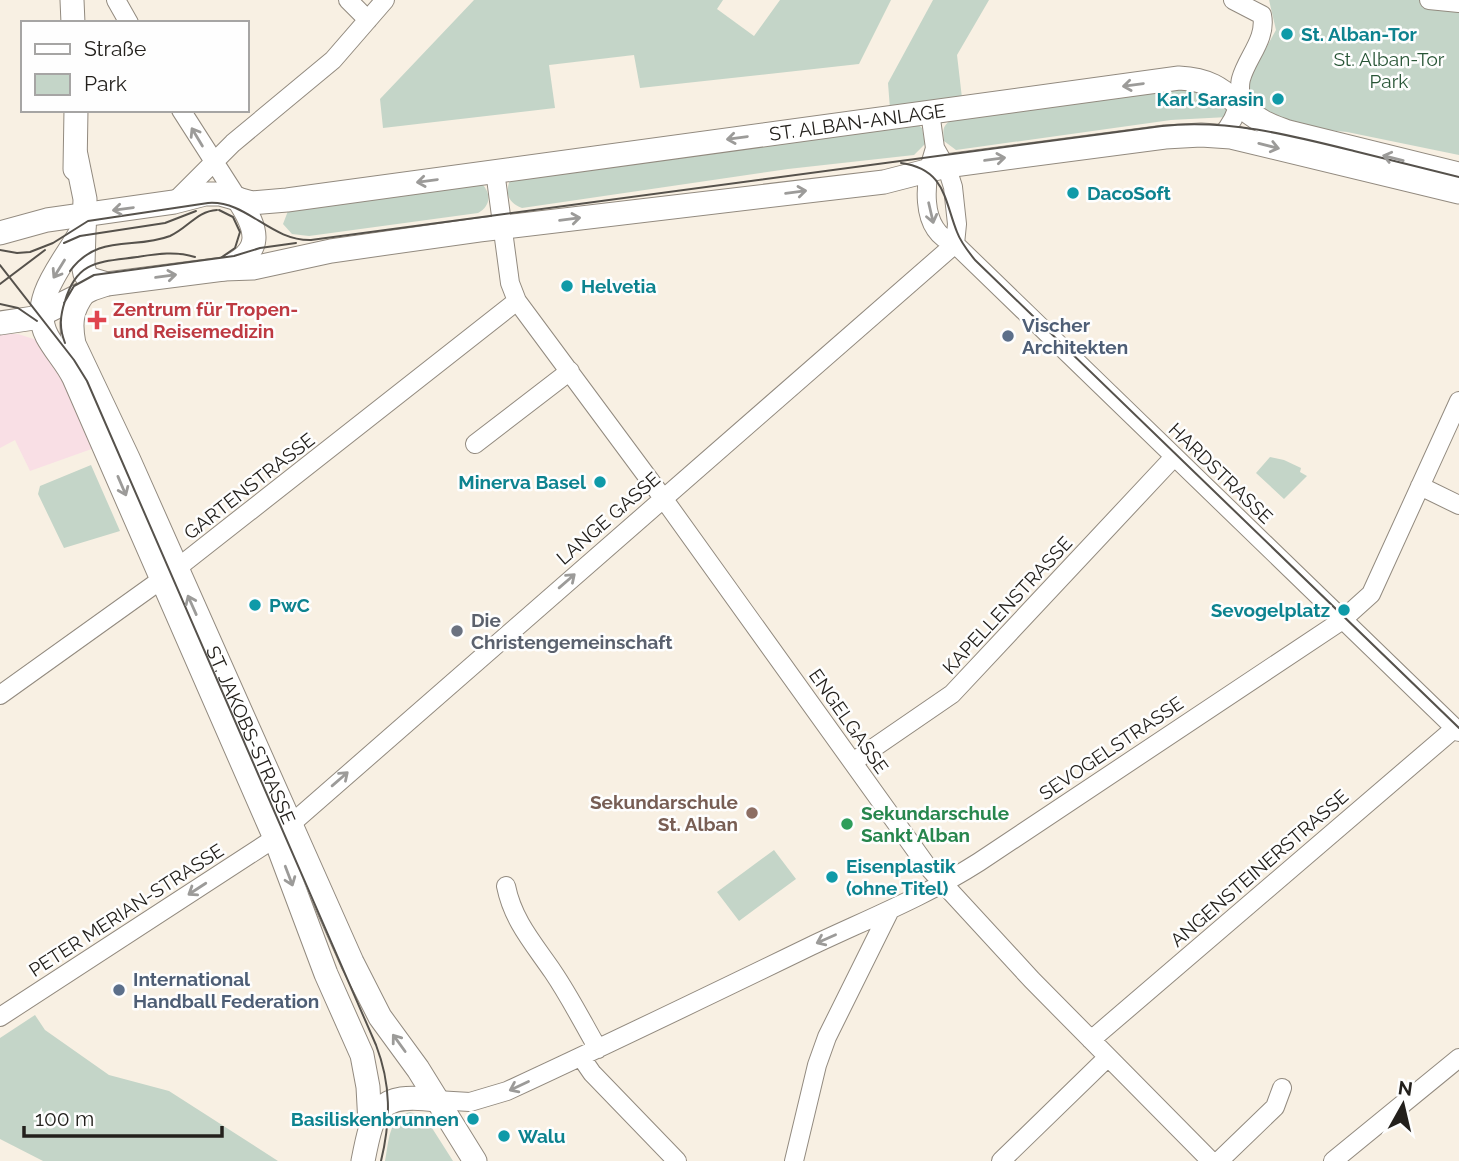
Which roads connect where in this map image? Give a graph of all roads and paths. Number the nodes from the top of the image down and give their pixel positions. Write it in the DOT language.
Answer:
graph roads {
  1 [pos="116,0"];
  2 [pos="348,0"];
  3 [pos="385,0"];
  4 [pos="1233,0"];
  5 [pos="1429,0"];
  6 [pos="1459,4"];
  7 [pos="368,20"];
  8 [pos="128,21"];
  9 [pos="1238,85"];
  10 [pos="76,112"];
  11 [pos="182,112"];
  12 [pos="930,112"];
  13 [pos="1221,136"];
  14 [pos="936,161"];
  15 [pos="215,162"];
  16 [pos="495,171"];
  17 [pos="1459,174"];
  18 [pos="1459,192"];
  19 [pos="238,199"];
  20 [pos="174,202"];
  21 [pos="79,219"];
  22 [pos="503,227"];
  23 [pos="0,233"];
  24 [pos="955,244"];
  25 [pos="224,269"];
  26 [pos="107,284"];
  27 [pos="83,293"];
  28 [pos="517,301"];
  29 [pos="43,314"];
  30 [pos="0,323"];
  31 [pos="570,371"];
  32 [pos="1459,401"];
  33 [pos="475,444"];
  34 [pos="1174,457"];
  35 [pos="1420,486"];
  36 [pos="663,498"];
  37 [pos="1459,505"];
  38 [pos="169,574"];
  39 [pos="1343,620"];
  40 [pos="0,695"];
  41 [pos="1457,730"];
  42 [pos="853,762"];
  43 [pos="282,831"];
  44 [pos="942,884"];
  45 [pos="506,886"];
  46 [pos="889,912"];
  47 [pos="0,1017"];
  48 [pos="1091,1040"];
  49 [pos="598,1049"];
  50 [pos="581,1057"];
  51 [pos="1107,1058"];
  52 [pos="1459,1058"];
  53 [pos="1282,1088"];
  54 [pos="436,1100"];
  55 [pos="370,1124"];
  56 [pos="363,1161"];
  57 [pos="475,1161"];
  58 [pos="677,1161"];
  59 [pos="794,1161"];
  60 [pos="1001,1161"];
  61 [pos="1211,1161"];
  62 [pos="1219,1161"];
  63 [pos="1333,1161"];
  1 -- 8 [label="street"];
  2 -- 7 [label="street"];
  3 -- 7 [label="street"];
  4 -- 9 [label="street"];
  5 -- 6 [label="street"];
  7 -- 15 [label="street"];
  9 -- 12 [label="main road, ST. ALBAN-ANLAGE, one-way"];
  9 -- 13 [label="street"];
  17 -- 9 [label="main road, ST. ALBAN-ANLAGE, one-way"];
  10 -- 21 [label="main road"];
  15 -- 11 [label="street, one-way"];
  12 -- 14 [label="street, HARDSTRASSE"];
  12 -- 16 [label="main road, ST. ALBAN-ANLAGE, one-way"];
  14 -- 13 [label="main road, one-way"];
  13 -- 18 [label="main road, one-way"];
  22 -- 14 [label="main road, one-way"];
  14 -- 24 [label="street, HARDSTRASSE"];
  14 -- 24 [label="street, HARDSTRASSE, one-way"];
  15 -- 19 [label="street"];
  15 -- 20 [label="street"];
  16 -- 19 [label="main road, ST. ALBAN-ANLAGE, one-way"];
  16 -- 22 [label="street, ENGELGASSE"];
  19 -- 20 [label="main road, ST. ALBAN-ANLAGE"];
  19 -- 25 [label="main road"];
  20 -- 21 [label="main road, ST. ALBAN-ANLAGE, one-way"];
  21 -- 23 [label="main road, ST. ALBAN-ANLAGE"];
  21 -- 26 [label="main road"];
  21 -- 29 [label="main road, one-way"];
  22 -- 25 [label="main road"];
  22 -- 28 [label="street, ENGELGASSE"];
  24 -- 34 [label="street, HARDSTRASSE"];
  24 -- 36 [label="street, LANGE GASSE"];
  26 -- 25 [label="main road, one-way"];
  26 -- 27 [label="main road"];
  27 -- 29 [label="main road"];
  27 -- 38 [label="main road, ST. JAKOBS-STRASSE"];
  28 -- 31 [label="street, ENGELGASSE"];
  28 -- 38 [label="street, GARTENSTRASSE"];
  29 -- 30 [label="main road"];
  29 -- 38 [label="main road, ST. JAKOBS-STRASSE, one-way"];
  31 -- 33 [label="street"];
  31 -- 36 [label="street, ENGELGASSE"];
  32 -- 35 [label="street, SEVOGELSTRASSE"];
  34 -- 39 [label="street, HARDSTRASSE"];
  34 -- 42 [label="street, KAPELLENSTRASSE"];
  35 -- 37 [label="street"];
  35 -- 39 [label="street, SEVOGELSTRASSE"];
  36 -- 42 [label="street, ENGELGASSE"];
  43 -- 36 [label="street, LANGE GASSE, one-way"];
  38 -- 40 [label="street, GARTENSTRASSE"];
  38 -- 43 [label="main road, ST. JAKOBS-STRASSE"];
  39 -- 41 [label="street, HARDSTRASSE"];
  39 -- 44 [label="street, SEVOGELSTRASSE"];
  41 -- 48 [label="street, ANGENSTEINERSTRASSE"];
  42 -- 44 [label="street, ENGELGASSE"];
  43 -- 47 [label="street, PETER MERIAN-STRASSE, one-way"];
  54 -- 43 [label="main road, ST. JAKOBS-STRASSE, one-way"];
  43 -- 55 [label="main road, ST. JAKOBS-STRASSE, one-way"];
  44 -- 46 [label="street, SEVOGELSTRASSE"];
  44 -- 48 [label="street, ENGELGASSE"];
  45 -- 49 [label="street"];
  46 -- 49 [label="street, SEVOGELSTRASSE, one-way"];
  46 -- 59 [label="street"];
  48 -- 51 [label="street, ENGELGASSE"];
  49 -- 50 [label="street, SEVOGELSTRASSE"];
  50 -- 54 [label="street, SEVOGELSTRASSE, one-way"];
  50 -- 58 [label="street"];
  51 -- 60 [label="street"];
  51 -- 61 [label="street, ENGELGASSE"];
  52 -- 63 [label="street"];
  53 -- 62 [label="street"];
  54 -- 55 [label="main road"];
  54 -- 57 [label="main road, ST. JAKOBS-STRASSE"];
  55 -- 56 [label="main road, ST. JAKOBS-STRASSE"];
}
